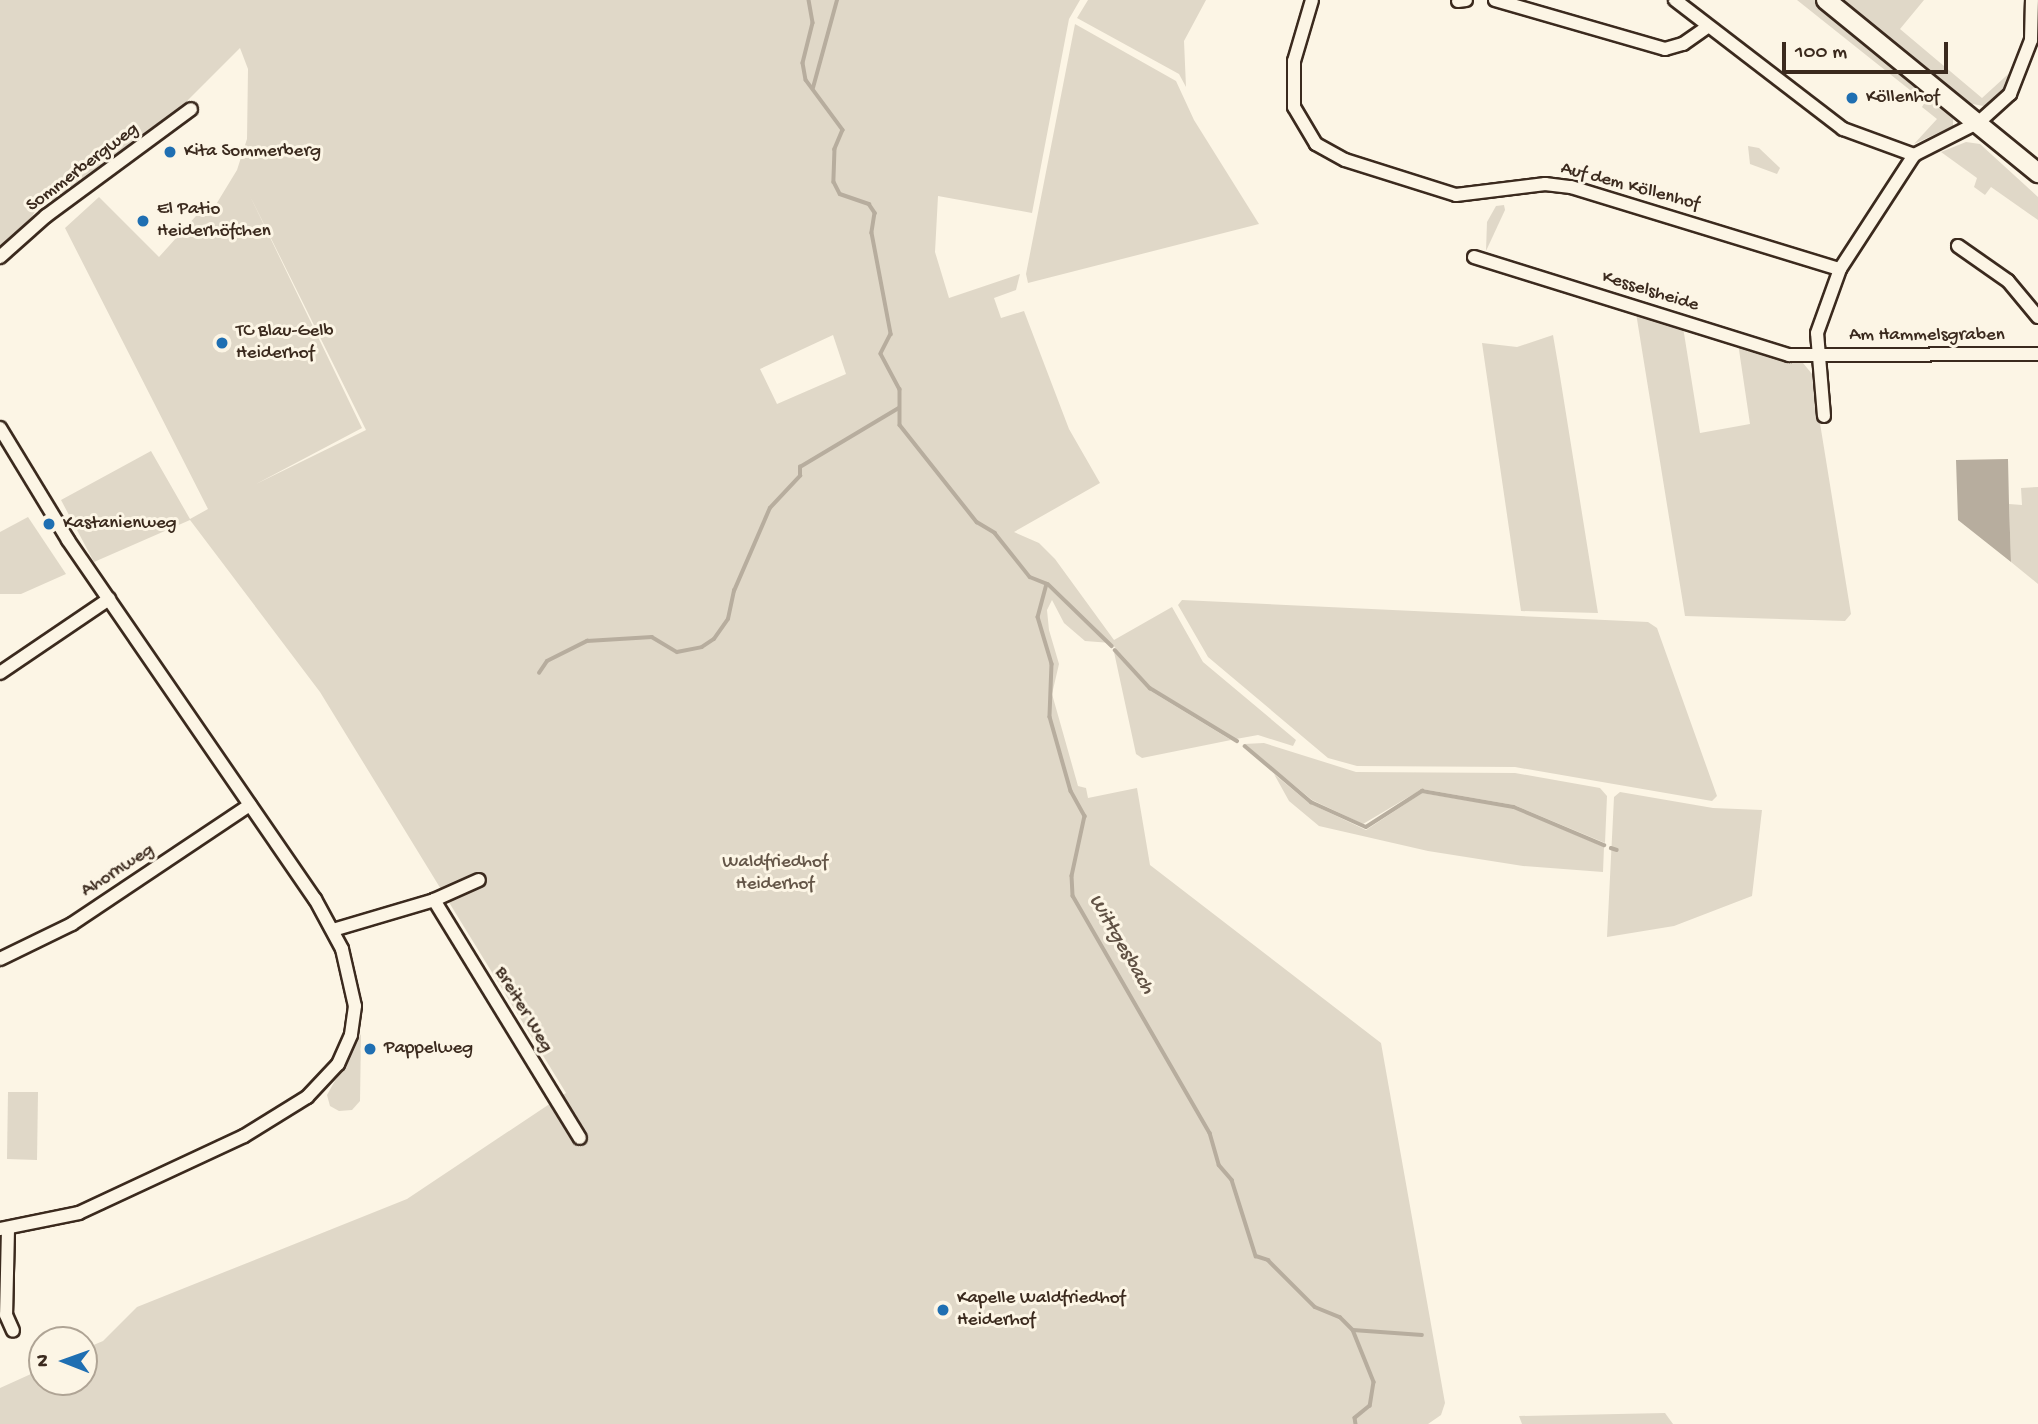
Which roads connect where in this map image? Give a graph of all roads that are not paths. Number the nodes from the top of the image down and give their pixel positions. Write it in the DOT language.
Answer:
graph roads {
  1 [pos="1312,0"];
  2 [pos="1495,0"];
  3 [pos="1675,0"];
  4 [pos="1826,0"];
  5 [pos="2032,0"];
  6 [pos="1707,27"];
  7 [pos="191,109"];
  8 [pos="1979,122"];
  9 [pos="1914,155"];
  10 [pos="2038,173"];
  11 [pos="1958,246"];
  12 [pos="0,257"];
  13 [pos="1474,257"];
  14 [pos="1840,269"];
  15 [pos="2038,317"];
  16 [pos="2038,354"];
  17 [pos="1815,355"];
  18 [pos="1824,416"];
  19 [pos="0,428"];
  20 [pos="109,599"];
  21 [pos="0,673"];
  22 [pos="250,805"];
  23 [pos="479,880"];
  24 [pos="435,900"];
  25 [pos="333,930"];
  26 [pos="0,959"];
  27 [pos="580,1138"];
  28 [pos="4,1230"];
  29 [pos="12,1331"];
  1 -- 14 [label="street, Auf dem Köllenhof"];
  2 -- 6 [label="street"];
  3 -- 6 [label="street"];
  4 -- 8 [label="street"];
  5 -- 8 [label="street"];
  6 -- 9 [label="street"];
  7 -- 12 [label="street, Sommerbergweg"];
  8 -- 9 [label="street"];
  8 -- 10 [label="street"];
  9 -- 14 [label="street"];
  11 -- 15 [label="street"];
  13 -- 17 [label="street, Kesselsheide"];
  14 -- 17 [label="street"];
  16 -- 17 [label="street, Am Hammelsgraben"];
  17 -- 18 [label="street"];
  19 -- 20 [label="street"];
  20 -- 21 [label="street"];
  20 -- 22 [label="street"];
  22 -- 25 [label="street"];
  22 -- 26 [label="street, Ahornweg"];
  23 -- 24 [label="street"];
  24 -- 25 [label="street"];
  24 -- 27 [label="street, Breiter Weg"];
  25 -- 28 [label="street"];
  28 -- 29 [label="street"];
}
